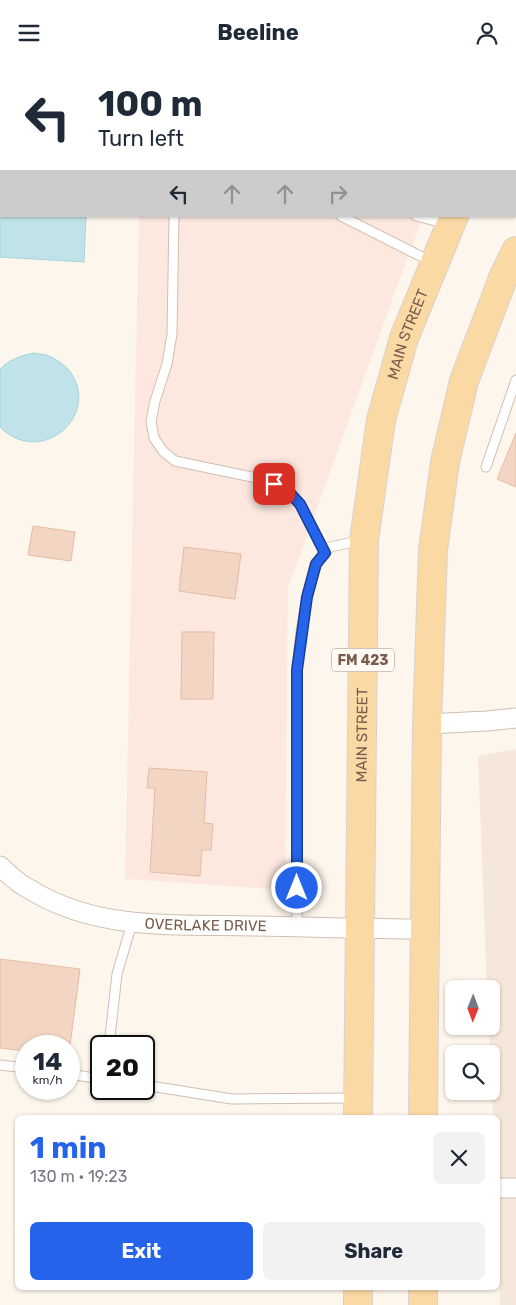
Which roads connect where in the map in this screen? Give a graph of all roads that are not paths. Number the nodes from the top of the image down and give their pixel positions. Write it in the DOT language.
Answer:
graph roads {
  1 [pos="174,217"];
  2 [pos="343,217"];
  3 [pos="425,217"];
  4 [pos="452,220"];
  5 [pos="516,251"];
  6 [pos="434,263"];
  7 [pos="516,380"];
  8 [pos="486,467"];
  9 [pos="364,540"];
  10 [pos="325,553"];
  11 [pos="516,718"];
  12 [pos="427,724"];
  13 [pos="0,866"];
  14 [pos="132,923"];
  15 [pos="297,927"];
  16 [pos="359,929"];
  17 [pos="426,929"];
  18 [pos="110,1035"];
  19 [pos="0,1065"];
  20 [pos="15,1067"];
  21 [pos="155,1087"];
  22 [pos="359,1108"];
  23 [pos="423,1115"];
  24 [pos="500,1188"];
  25 [pos="516,1188"];
  26 [pos="358,1290"];
  27 [pos="423,1290"];
  28 [pos="358,1305"];
  29 [pos="423,1305"];
  1 -- 10 [label="lane"];
  2 -- 6 [label="lane"];
  3 -- 4 [label="lane"];
  4 -- 6 [label="main road, MAIN STREET / FM 423"];
  5 -- 12 [label="main road"];
  6 -- 9 [label="main road, MAIN STREET / FM 423"];
  7 -- 8 [label="lane"];
  9 -- 10 [label="lane"];
  9 -- 16 [label="main road, MAIN STREET / FM 423"];
  10 -- 15 [label="lane"];
  11 -- 12 [label="street"];
  12 -- 17 [label="main road"];
  13 -- 14 [label="street, OVERLAKE DRIVE"];
  14 -- 15 [label="street, OVERLAKE DRIVE"];
  14 -- 18 [label="lane"];
  15 -- 16 [label="street, OVERLAKE DRIVE"];
  16 -- 17 [label="street, OVERLAKE DRIVE"];
  16 -- 22 [label="main road, MAIN STREET / FM 423"];
  17 -- 23 [label="main road"];
  19 -- 20 [label="lane"];
  21 -- 22 [label="lane"];
  24 -- 25 [label="street"];
  26 -- 28 [label="main road"];
  27 -- 29 [label="main road"];
}
